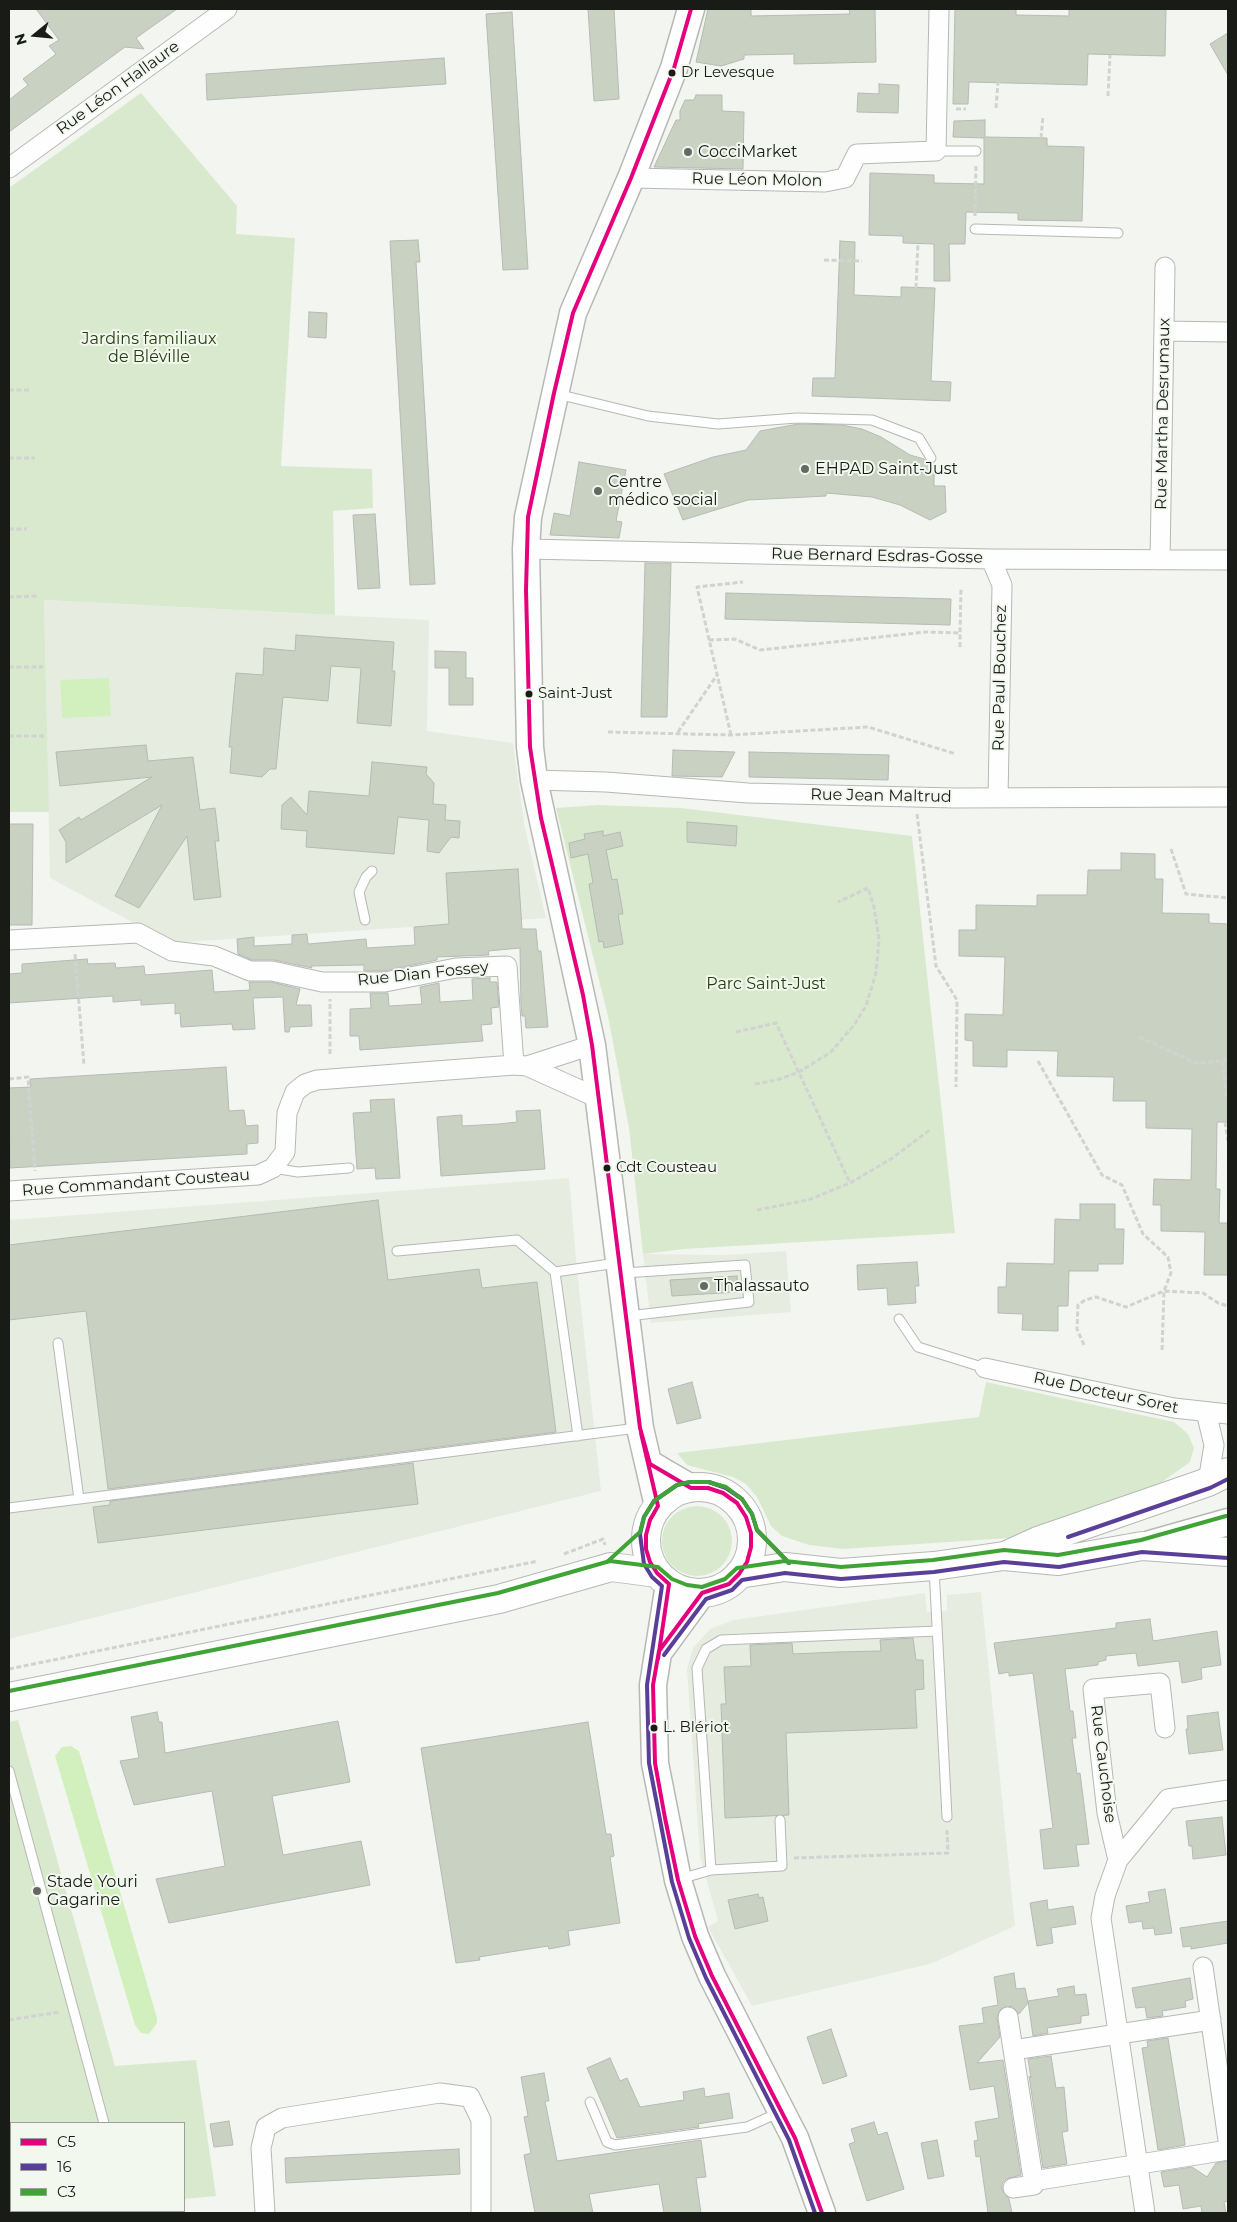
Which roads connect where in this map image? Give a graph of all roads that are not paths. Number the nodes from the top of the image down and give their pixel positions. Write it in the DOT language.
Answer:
graph roads {
  1 [pos="227,9"];
  2 [pos="691,9"];
  3 [pos="939,9"];
  4 [pos="936,151"];
  5 [pos="976,151"];
  6 [pos="9,168"];
  7 [pos="631,178"];
  8 [pos="975,229"];
  9 [pos="1118,232"];
  10 [pos="1165,267"];
  11 [pos="1164,331"];
  12 [pos="1228,332"];
  13 [pos="554,393"];
  14 [pos="931,458"];
  15 [pos="526,549"];
  16 [pos="991,560"];
  17 [pos="1160,560"];
  18 [pos="1228,560"];
  19 [pos="534,780"];
  20 [pos="1228,797"];
  21 [pos="998,798"];
  22 [pos="372,871"];
  23 [pos="365,920"];
  24 [pos="9,940"];
  25 [pos="592,1045"];
  26 [pos="520,1066"];
  27 [pos="600,1099"];
  28 [pos="273,1168"];
  29 [pos="348,1168"];
  30 [pos="9,1191"];
  31 [pos="397,1251"];
  32 [pos="621,1268"];
  33 [pos="555,1272"];
  34 [pos="628,1316"];
  35 [pos="899,1319"];
  36 [pos="58,1343"];
  37 [pos="985,1368"];
  38 [pos="1206,1412"];
  39 [pos="1228,1414"];
  40 [pos="640,1428"];
  41 [pos="578,1436"];
  42 [pos="650,1464"];
  43 [pos="1218,1477"];
  44 [pos="691,1488"];
  45 [pos="79,1499"];
  46 [pos="658,1506"];
  47 [pos="9,1508"];
  48 [pos="1228,1522"];
  49 [pos="751,1533"];
  50 [pos="646,1535"];
  51 [pos="1142,1546"];
  52 [pos="1228,1552"];
  53 [pos="1004,1556"];
  54 [pos="934,1566"];
  55 [pos="785,1567"];
  56 [pos="611,1568"];
  57 [pos="739,1574"];
  58 [pos="663,1579"];
  59 [pos="702,1593"];
  60 [pos="937,1631"];
  61 [pos="659,1651"];
  62 [pos="9,1696"];
  63 [pos="1165,1728"];
  64 [pos="9,1771"];
  65 [pos="1228,1790"];
  66 [pos="946,1817"];
  67 [pos="780,1820"];
  68 [pos="1118,1860"];
  69 [pos="711,1870"];
  70 [pos="678,1880"];
  71 [pos="1203,1967"];
  72 [pos="1008,2017"];
  73 [pos="1211,2020"];
  74 [pos="1119,2034"];
  75 [pos="1013,2050"];
  76 [pos="590,2102"];
  77 [pos="781,2112"];
  78 [pos="104,2122"];
  79 [pos="1228,2140"];
  80 [pos="1228,2150"];
  81 [pos="1138,2165"];
  82 [pos="1033,2181"];
  83 [pos="1013,2188"];
  84 [pos="265,2213"];
  85 [pos="481,2213"];
  86 [pos="822,2213"];
  87 [pos="1145,2213"];
  1 -- 6 [label="street, Rue Léon Hallaure"];
  2 -- 7 [label="street"];
  3 -- 4 [label="street"];
  4 -- 5 [label="lane"];
  4 -- 7 [label="street, Rue Léon Molon"];
  7 -- 13 [label="street"];
  8 -- 9 [label="lane"];
  10 -- 11 [label="street, Rue Martha Desrumaux"];
  11 -- 12 [label="street"];
  11 -- 17 [label="street, Rue Martha Desrumaux"];
  13 -- 14 [label="lane"];
  13 -- 15 [label="street"];
  15 -- 16 [label="street, Rue Bernard Esdras-Gosse"];
  15 -- 19 [label="street"];
  16 -- 17 [label="street, Rue Bernard Esdras-Gosse"];
  16 -- 21 [label="street, Rue Paul Bouchez"];
  17 -- 18 [label="street, Rue Bernard Esdras-Gosse"];
  19 -- 21 [label="street, Rue Jean Maltrud"];
  19 -- 25 [label="street"];
  20 -- 21 [label="street, Rue Jean Maltrud"];
  22 -- 23 [label="lane"];
  24 -- 26 [label="street, Rue Dian Fossey"];
  25 -- 26 [label="street, Rue Commandant Cousteau"];
  25 -- 27 [label="street"];
  26 -- 27 [label="street, Rue Commandant Cousteau"];
  26 -- 28 [label="street, Rue Commandant Cousteau"];
  27 -- 32 [label="street"];
  28 -- 29 [label="lane"];
  28 -- 30 [label="street, Rue Commandant Cousteau"];
  31 -- 33 [label="lane"];
  32 -- 33 [label="lane"];
  32 -- 34 [label="street"];
  32 -- 34 [label="lane"];
  33 -- 41 [label="lane"];
  34 -- 40 [label="street"];
  35 -- 37 [label="lane"];
  36 -- 45 [label="lane"];
  37 -- 38 [label="street, Rue Docteur Soret"];
  38 -- 39 [label="street, Rue Docteur Soret"];
  38 -- 43 [label="street"];
  40 -- 41 [label="lane"];
  40 -- 42 [label="street"];
  41 -- 45 [label="lane"];
  42 -- 44 [label="street"];
  42 -- 46 [label="street"];
  43 -- 53 [label="main road"];
  44 -- 46 [label="main road"];
  44 -- 49 [label="main road"];
  45 -- 47 [label="lane"];
  46 -- 50 [label="main road"];
  48 -- 51 [label="street"];
  49 -- 55 [label="main road"];
  49 -- 57 [label="main road"];
  50 -- 56 [label="main road"];
  50 -- 58 [label="main road"];
  51 -- 52 [label="main road"];
  51 -- 53 [label="main road"];
  53 -- 54 [label="main road"];
  54 -- 55 [label="main road"];
  54 -- 60 [label="lane"];
  55 -- 57 [label="main road"];
  56 -- 58 [label="main road"];
  56 -- 62 [label="main road"];
  57 -- 59 [label="main road"];
  58 -- 59 [label="main road"];
  58 -- 61 [label="street"];
  59 -- 61 [label="street"];
  60 -- 66 [label="lane"];
  60 -- 69 [label="lane"];
  61 -- 70 [label="street"];
  63 -- 68 [label="street, Rue Cauchoise"];
  64 -- 78 [label="lane"];
  65 -- 68 [label="street, Rue Cauchoise"];
  67 -- 69 [label="lane"];
  68 -- 74 [label="street, Rue Cauchoise"];
  69 -- 70 [label="lane"];
  70 -- 77 [label="street"];
  71 -- 73 [label="street"];
  72 -- 75 [label="street"];
  73 -- 74 [label="street"];
  73 -- 79 [label="street"];
  74 -- 75 [label="street"];
  74 -- 81 [label="street, Rue Cauchoise"];
  75 -- 82 [label="street"];
  76 -- 77 [label="lane"];
  77 -- 86 [label="street"];
  80 -- 81 [label="street"];
  81 -- 82 [label="street"];
  81 -- 87 [label="street, Rue Cauchoise"];
  82 -- 83 [label="street"];
  84 -- 85 [label="street"];
}
